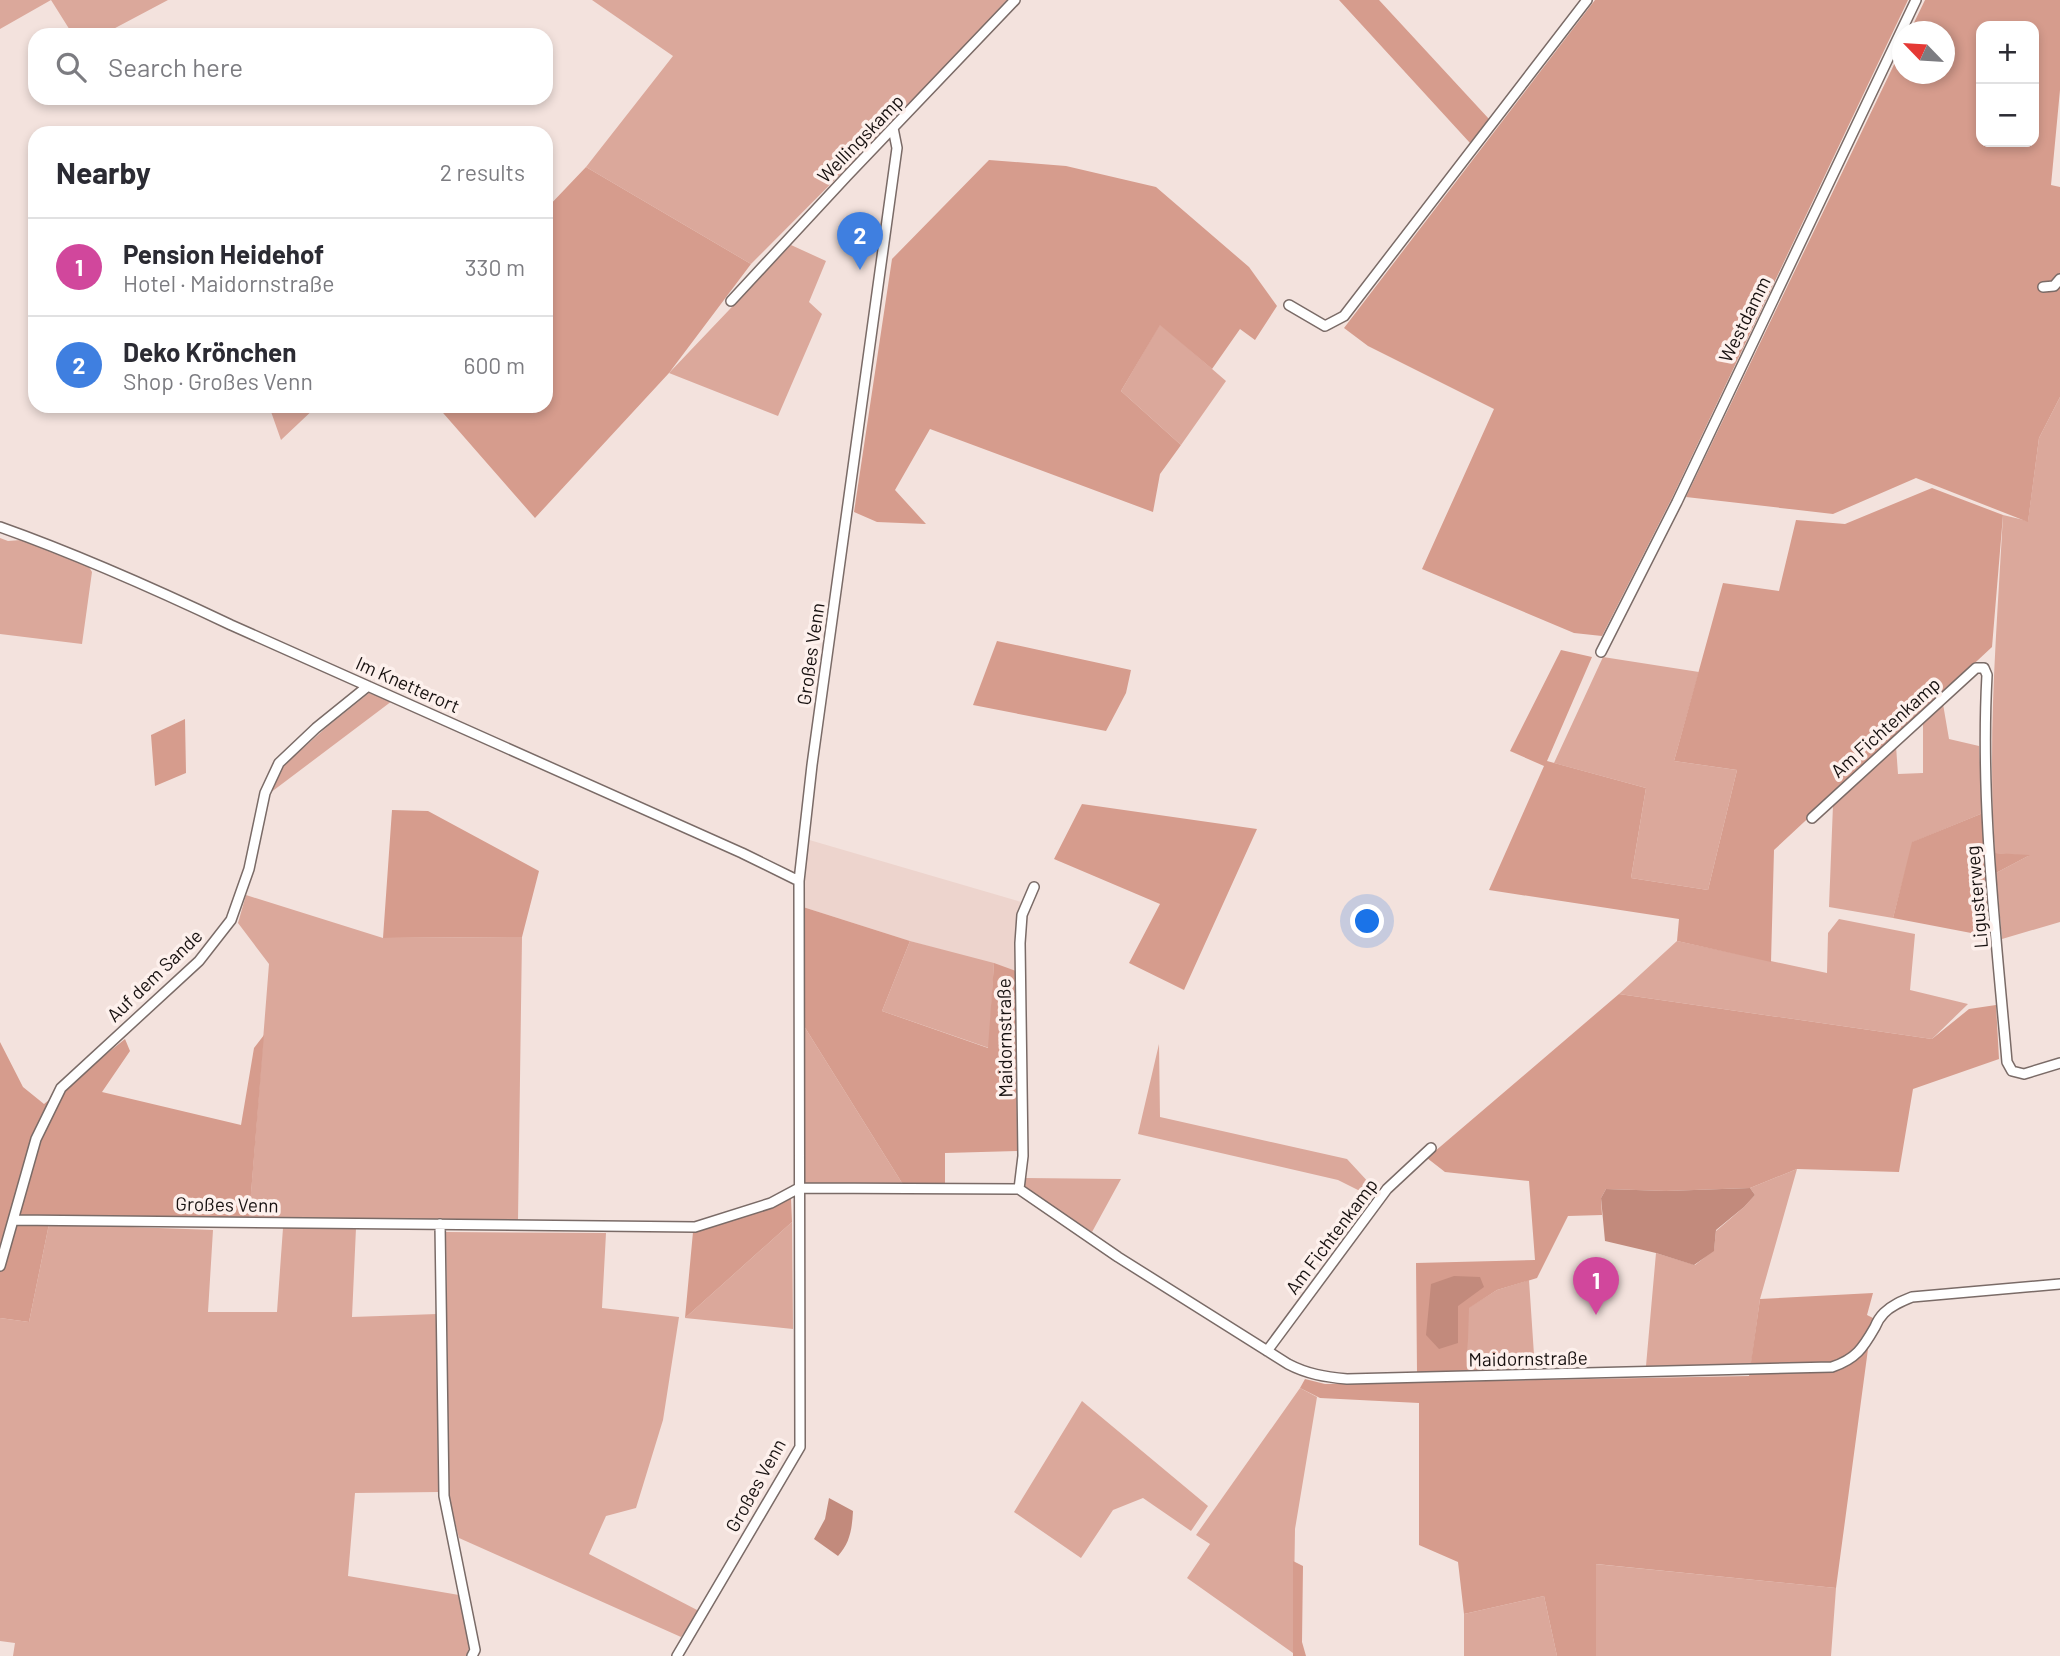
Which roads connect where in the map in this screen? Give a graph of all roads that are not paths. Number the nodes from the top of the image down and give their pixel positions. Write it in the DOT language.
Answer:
graph roads {
  1 [pos="1015,0"];
  2 [pos="1587,0"];
  3 [pos="1916,0"];
  4 [pos="893,128"];
  5 [pos="2060,279"];
  6 [pos="2043,287"];
  7 [pos="731,301"];
  8 [pos="1289,305"];
  9 [pos="0,527"];
  10 [pos="1601,652"];
  11 [pos="1984,668"];
  12 [pos="368,686"];
  13 [pos="1812,818"];
  14 [pos="799,881"];
  15 [pos="1034,887"];
  16 [pos="2060,1063"];
  17 [pos="1431,1148"];
  18 [pos="799,1188"];
  19 [pos="1019,1189"];
  20 [pos="13,1220"];
  21 [pos="440,1224"];
  22 [pos="0,1266"];
  23 [pos="2060,1284"];
  24 [pos="1267,1350"];
  25 [pos="472,1656"];
  26 [pos="677,1656"];
  1 -- 4 [label="street, Wellingskamp"];
  2 -- 8 [label="street"];
  3 -- 10 [label="street, Westdamm"];
  4 -- 7 [label="street, Wellingskamp"];
  4 -- 14 [label="street, Großes Venn"];
  5 -- 6 [label="street"];
  9 -- 12 [label="street, Im Knetterort"];
  11 -- 13 [label="street, Am Fichtenkamp"];
  11 -- 16 [label="street, Ligusterweg"];
  12 -- 14 [label="street, Im Knetterort"];
  12 -- 20 [label="street, Auf dem Sande"];
  14 -- 18 [label="street, Großes Venn"];
  15 -- 19 [label="street, Maidornstraße"];
  17 -- 24 [label="street, Am Fichtenkamp"];
  18 -- 19 [label="street"];
  18 -- 21 [label="street, Großes Venn"];
  18 -- 26 [label="street, Großes Venn"];
  19 -- 24 [label="street, Maidornstraße"];
  20 -- 21 [label="street, Großes Venn"];
  20 -- 22 [label="street, Auf dem Sande"];
  21 -- 25 [label="street"];
  23 -- 24 [label="street, Maidornstraße"];
}
